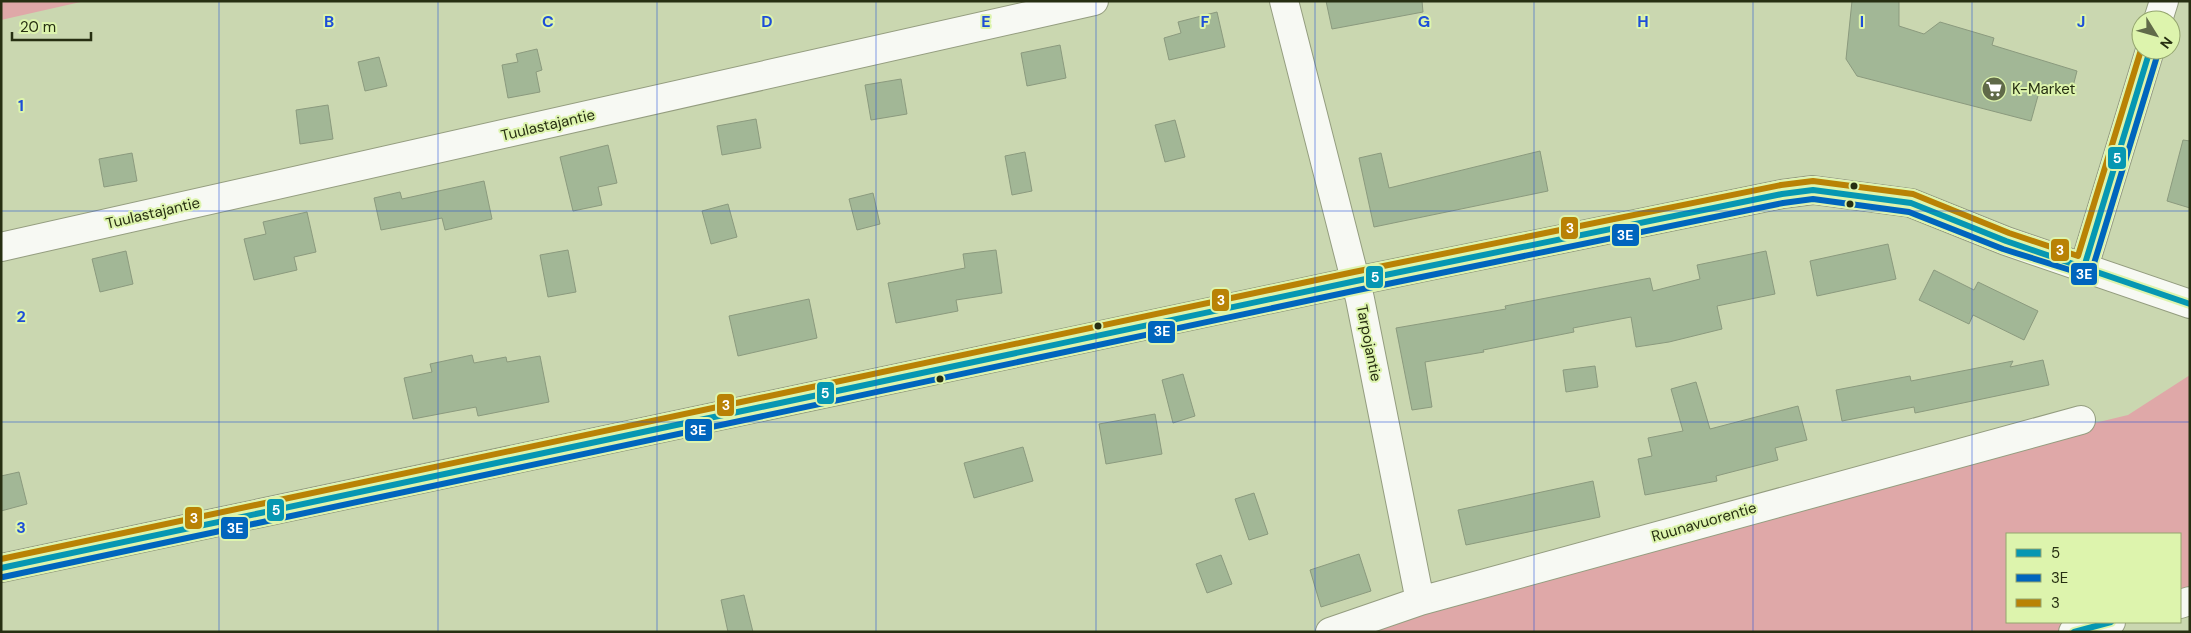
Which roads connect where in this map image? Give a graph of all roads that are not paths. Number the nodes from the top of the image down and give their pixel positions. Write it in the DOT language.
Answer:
graph roads {
  1 [pos="1094,1"];
  2 [pos="1284,1"];
  3 [pos="2147,60"];
  4 [pos="1,247"];
  5 [pos="2084,267"];
  6 [pos="1356,281"];
  7 [pos="2190,304"];
  8 [pos="2081,420"];
  9 [pos="1,568"];
  10 [pos="1420,601"];
  11 [pos="2107,623"];
  12 [pos="1330,632"];
  13 [pos="2073,632"];
  1 -- 4 [label="street, Tuulastajantie"];
  2 -- 6 [label="street, Tarpojantie"];
  3 -- 5 [label="street"];
  5 -- 6 [label="street"];
  5 -- 7 [label="street"];
  6 -- 9 [label="street"];
  6 -- 10 [label="street, Tarpojantie"];
  8 -- 10 [label="street, Ruunavuorentie"];
  10 -- 12 [label="street, Ruunavuorentie"];
  11 -- 13 [label="street"];
}
